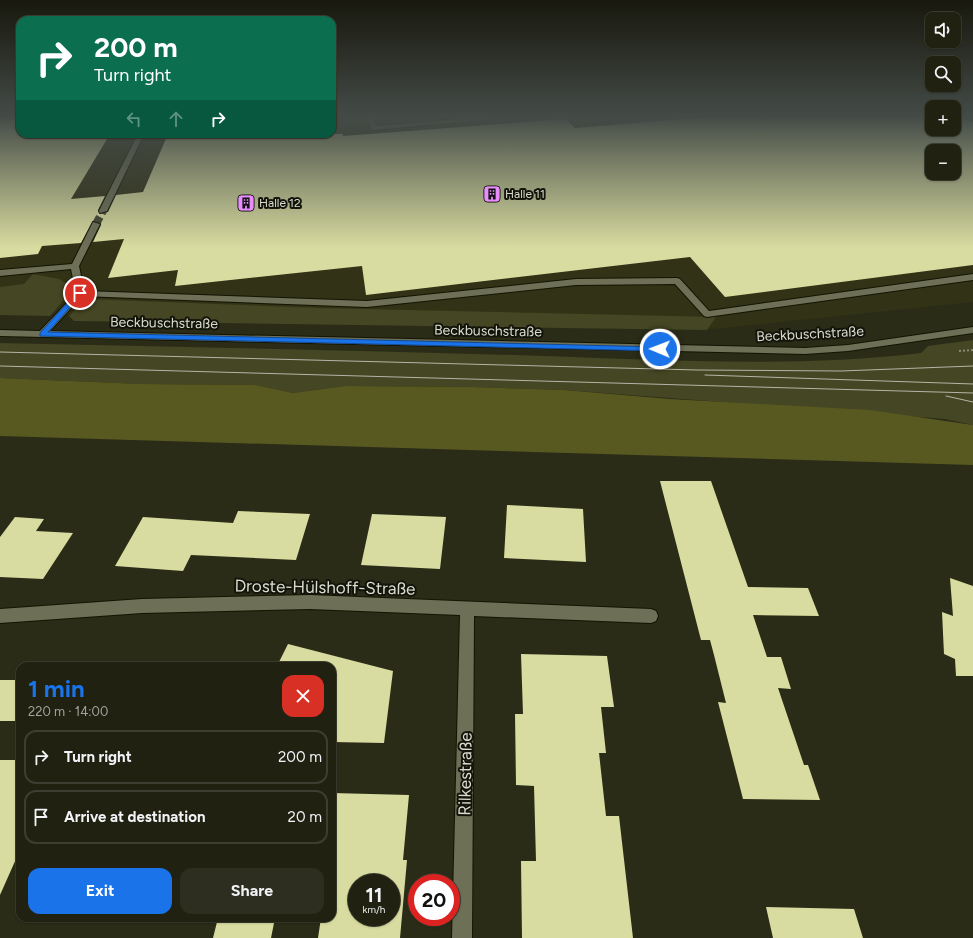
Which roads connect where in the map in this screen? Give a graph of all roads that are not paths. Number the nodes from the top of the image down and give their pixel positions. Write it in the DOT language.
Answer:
graph roads {
  1 [pos="128,160"];
  2 [pos="103,211"];
  3 [pos="96,224"];
  4 [pos="75,266"];
  5 [pos="0,273"];
  6 [pos="973,277"];
  7 [pos="80,293"];
  8 [pos="973,330"];
  9 [pos="0,333"];
  10 [pos="42,334"];
  11 [pos="468,609"];
  12 [pos="0,616"];
  13 [pos="650,616"];
  14 [pos="462,938"];
  1 -- 2 [label="street"];
  3 -- 4 [label="street"];
  4 -- 5 [label="street"];
  4 -- 7 [label="street"];
  6 -- 7 [label="street"];
  7 -- 10 [label="street"];
  8 -- 10 [label="street, Beckbuschstraße"];
  9 -- 10 [label="street, Beckbuschstraße"];
  11 -- 12 [label="street, Droste-Hülshoff-Straße"];
  11 -- 13 [label="street, Droste-Hülshoff-Straße"];
  11 -- 14 [label="street, Rilkestraße"];
}
